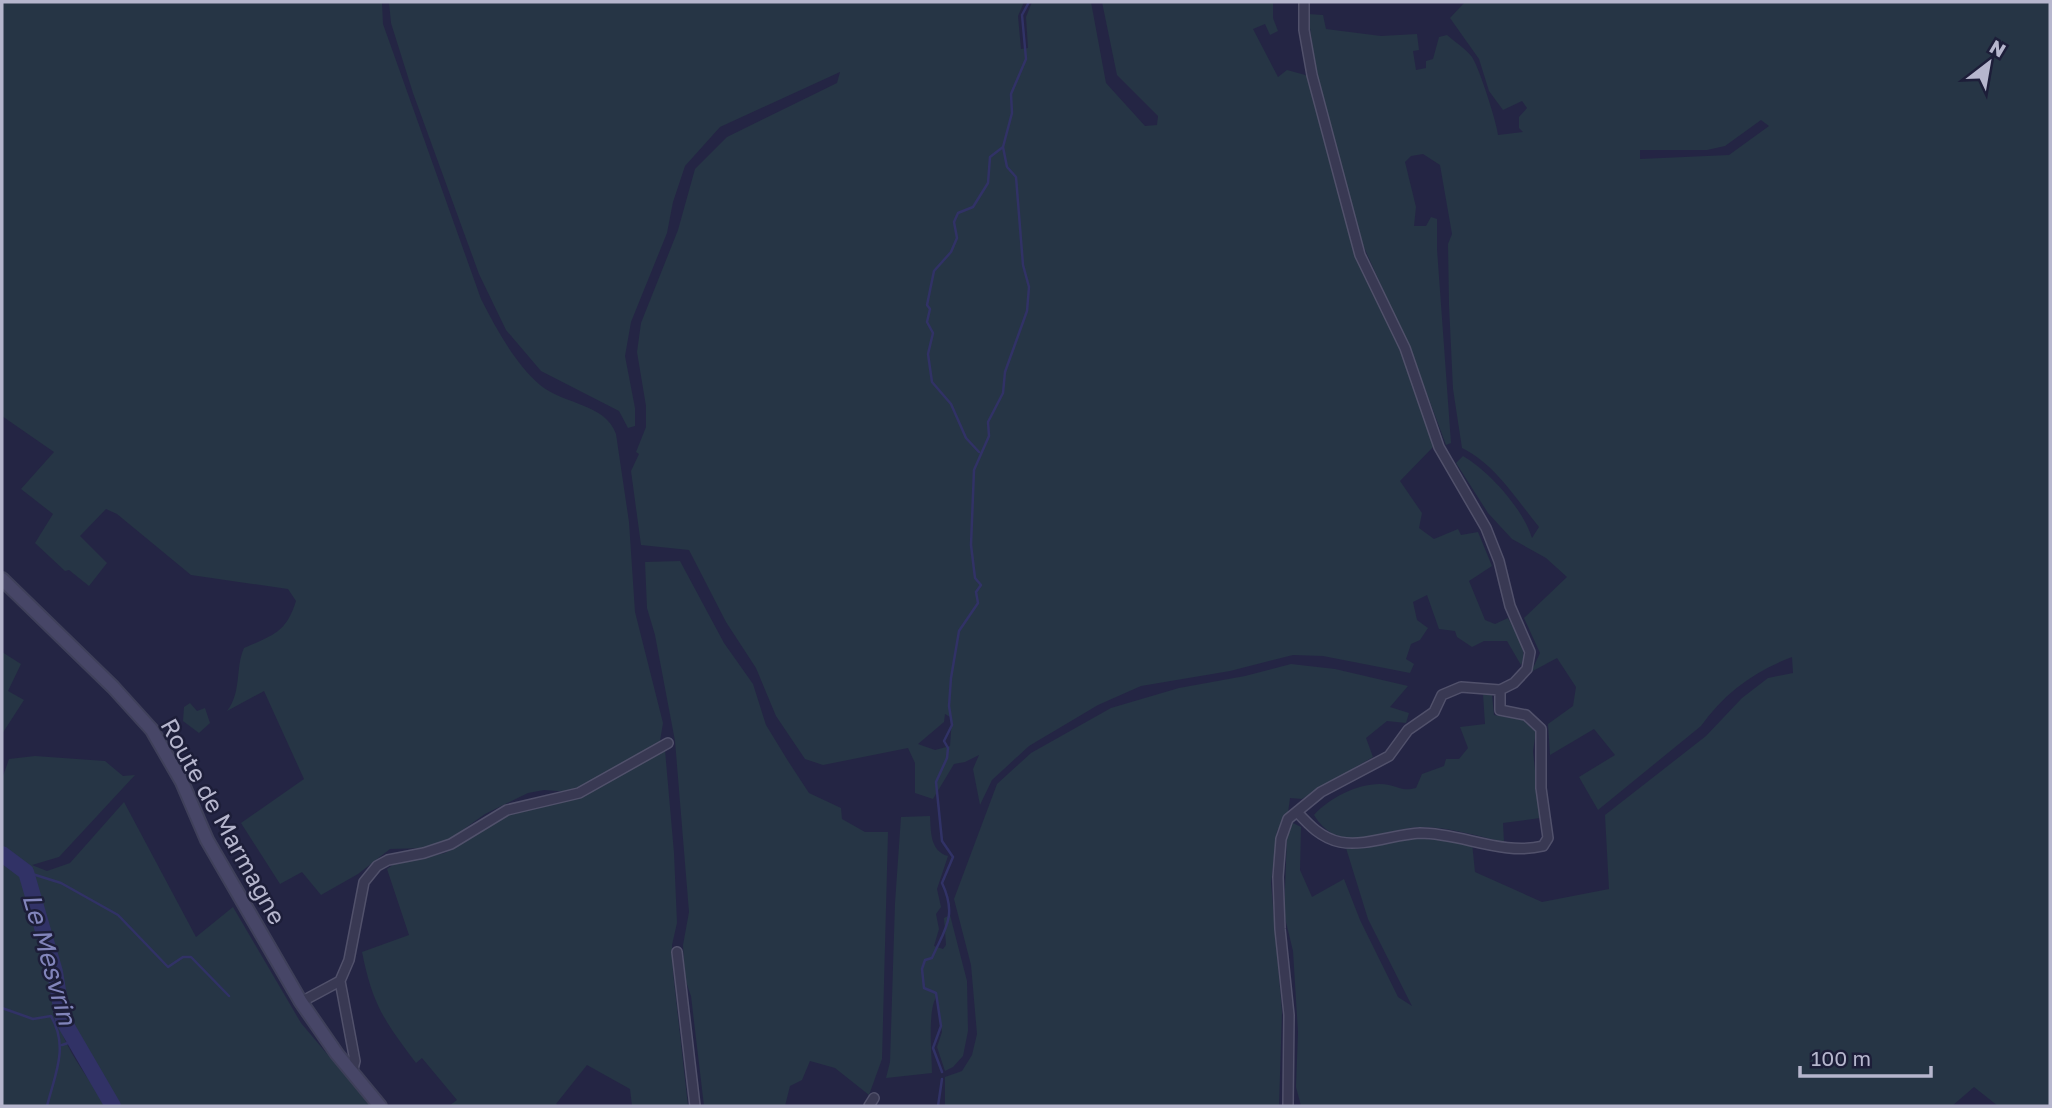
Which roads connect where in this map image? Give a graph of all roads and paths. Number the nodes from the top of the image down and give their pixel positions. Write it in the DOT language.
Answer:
graph roads {
  1 [pos="1304,2"];
  2 [pos="2,579"];
  3 [pos="1500,690"];
  4 [pos="668,743"];
  5 [pos="1297,812"];
  6 [pos="677,952"];
  7 [pos="340,981"];
  8 [pos="301,1002"];
  9 [pos="352,1073"];
  10 [pos="380,1106"];
  11 [pos="695,1106"];
  12 [pos="1288,1106"];
  1 -- 3 [label="street"];
  2 -- 8 [label="main road, Route de Marmagne"];
  3 -- 5 [label="street"];
  3 -- 5 [label="street"];
  4 -- 7 [label="street"];
  5 -- 12 [label="street"];
  6 -- 11 [label="street"];
  7 -- 8 [label="street"];
  7 -- 9 [label="street"];
  8 -- 9 [label="main road, Route de Marmagne"];
  9 -- 10 [label="main road, Route de Marmagne"];
}
